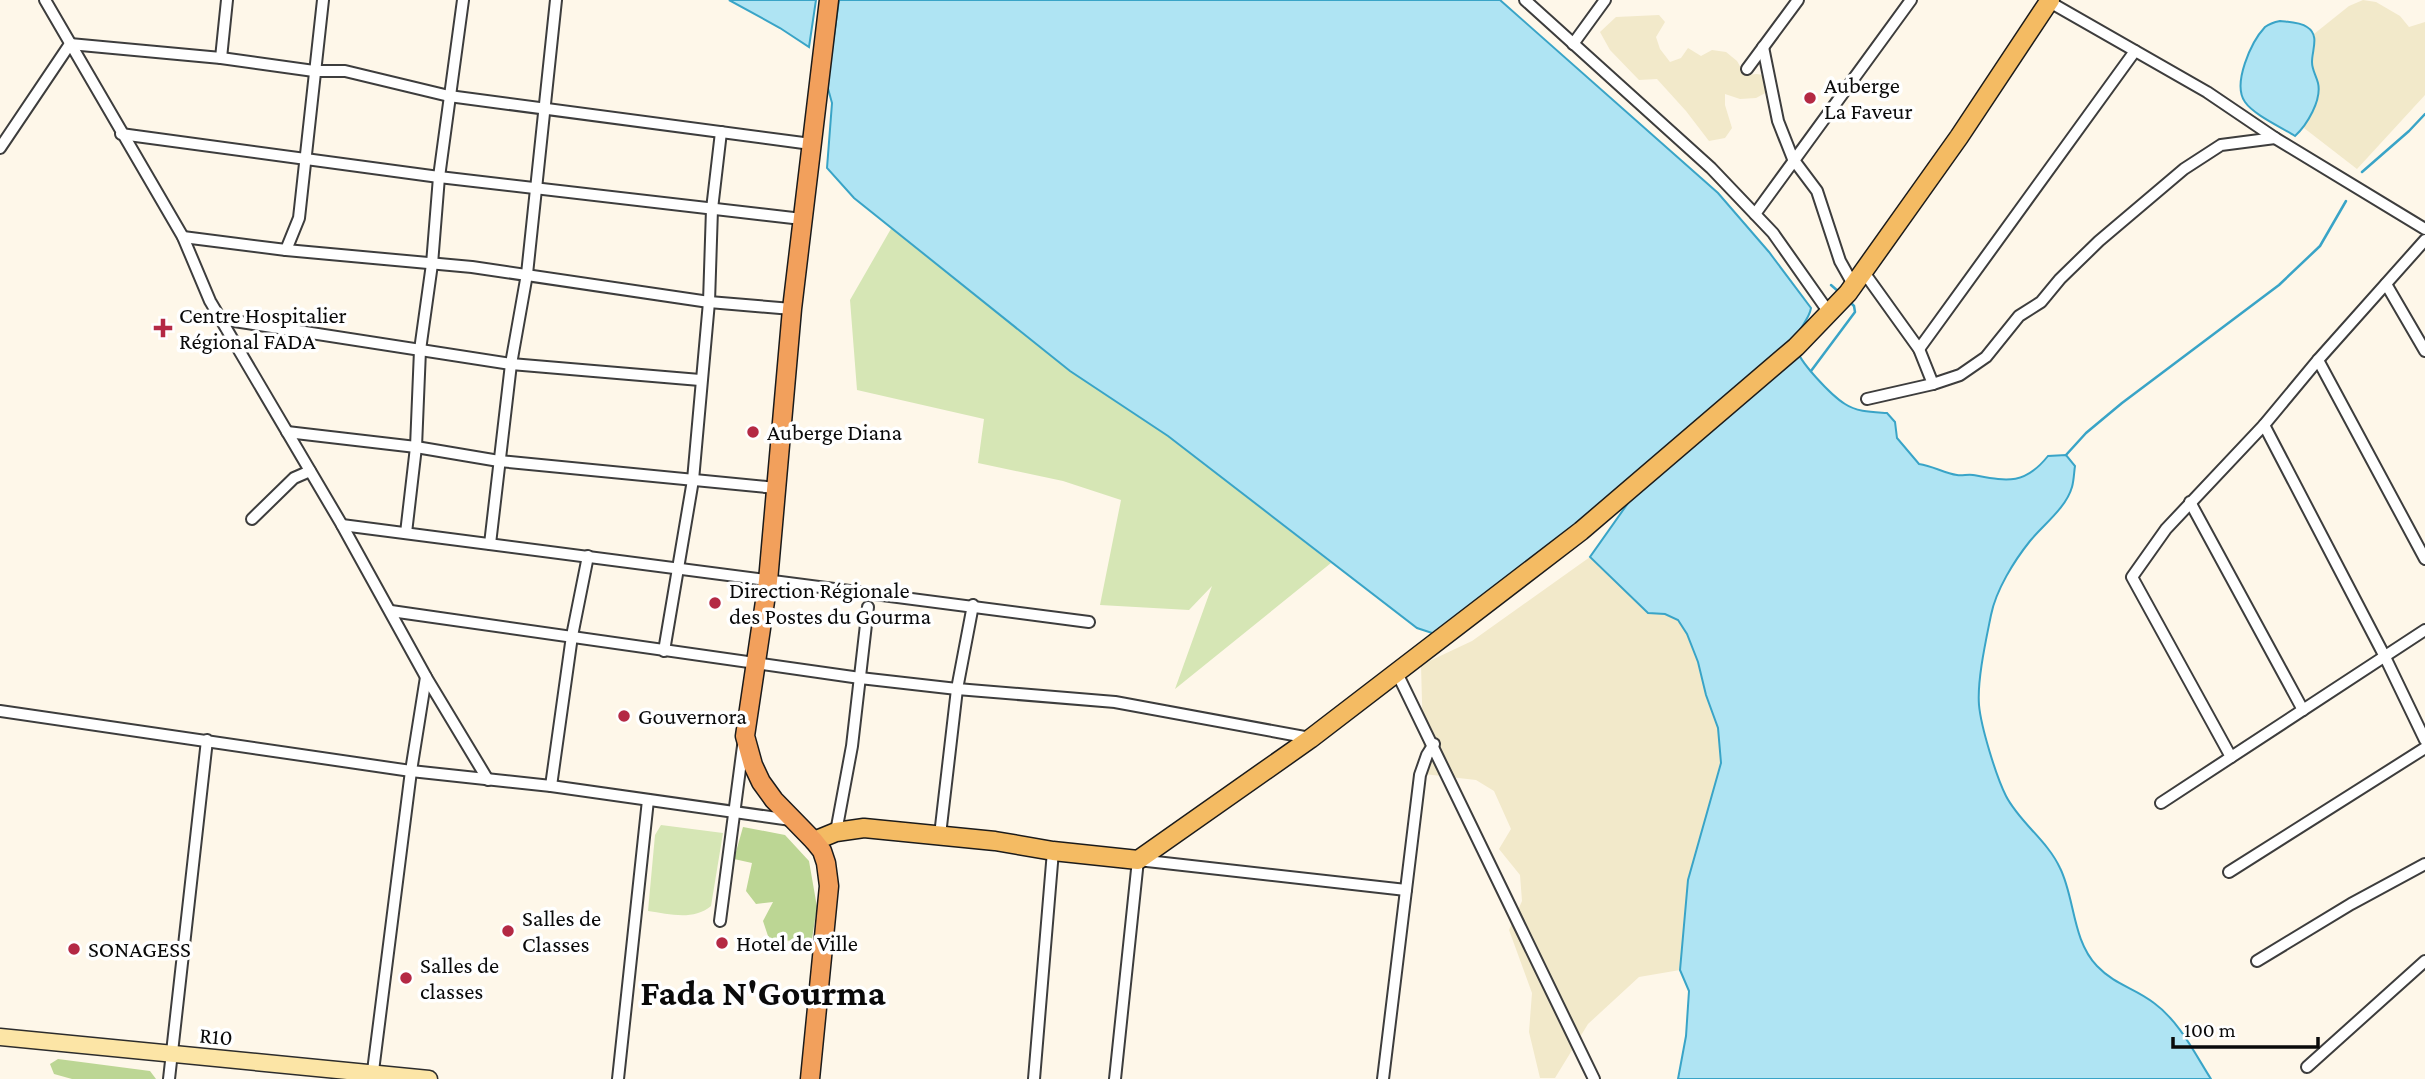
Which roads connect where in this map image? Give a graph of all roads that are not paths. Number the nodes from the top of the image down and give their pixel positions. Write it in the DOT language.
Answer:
graph roads {
  1 [pos="45,0"];
  2 [pos="228,0"];
  3 [pos="323,0"];
  4 [pos="463,0"];
  5 [pos="556,0"];
  6 [pos="829,0"];
  7 [pos="1525,0"];
  8 [pos="1605,0"];
  9 [pos="1798,0"];
  10 [pos="1911,0"];
  11 [pos="2048,1"];
  12 [pos="70,44"];
  13 [pos="1573,44"];
  14 [pos="1763,47"];
  15 [pos="2135,51"];
  16 [pos="221,58"];
  17 [pos="1747,69"];
  18 [pos="314,71"];
  19 [pos="449,96"];
  20 [pos="544,108"];
  21 [pos="721,132"];
  22 [pos="121,134"];
  23 [pos="2275,138"];
  24 [pos="811,144"];
  25 [pos="0,148"];
  26 [pos="305,158"];
  27 [pos="1793,159"];
  28 [pos="439,177"];
  29 [pos="537,188"];
  30 [pos="712,209"];
  31 [pos="1755,214"];
  32 [pos="802,219"];
  33 [pos="2425,229"];
  34 [pos="183,237"];
  35 [pos="2425,240"];
  36 [pos="286,250"];
  37 [pos="432,264"];
  38 [pos="527,274"];
  39 [pos="2386,284"];
  40 [pos="1847,293"];
  41 [pos="709,302"];
  42 [pos="792,309"];
  43 [pos="221,318"];
  44 [pos="2424,348"];
  45 [pos="1919,349"];
  46 [pos="420,350"];
  47 [pos="2318,360"];
  48 [pos="511,364"];
  49 [pos="700,380"];
  50 [pos="1933,384"];
  51 [pos="1867,399"];
  52 [pos="2264,425"];
  53 [pos="287,432"];
  54 [pos="416,447"];
  55 [pos="499,461"];
  56 [pos="310,471"];
  57 [pos="693,480"];
  58 [pos="776,488"];
  59 [pos="2190,502"];
  60 [pos="252,519"];
  61 [pos="342,524"];
  62 [pos="406,533"];
  63 [pos="490,544"];
  64 [pos="588,556"];
  65 [pos="2425,559"];
  66 [pos="679,567"];
  67 [pos="768,581"];
  68 [pos="973,605"];
  69 [pos="868,607"];
  70 [pos="391,611"];
  71 [pos="1089,622"];
  72 [pos="2425,629"];
  73 [pos="572,636"];
  74 [pos="664,651"];
  75 [pos="2384,655"];
  76 [pos="756,662"];
  77 [pos="1398,673"];
  78 [pos="426,677"];
  79 [pos="860,678"];
  80 [pos="957,690"];
  81 [pos="2303,710"];
  82 [pos="0,711"];
  83 [pos="744,736"];
  84 [pos="1310,738"];
  85 [pos="207,740"];
  86 [pos="2425,740"];
  87 [pos="1434,744"];
  88 [pos="2425,748"];
  89 [pos="2231,757"];
  90 [pos="411,771"];
  91 [pos="488,780"];
  92 [pos="551,786"];
  93 [pos="648,800"];
  94 [pos="2161,803"];
  95 [pos="735,810"];
  96 [pos="792,820"];
  97 [pos="836,832"];
  98 [pos="940,835"];
  99 [pos="814,841"];
  100 [pos="1053,851"];
  101 [pos="1138,860"];
  102 [pos="2425,864"];
  103 [pos="2230,872"];
  104 [pos="1406,890"];
  105 [pos="720,921"];
  106 [pos="2257,961"];
  107 [pos="2425,961"];
  108 [pos="0,1037"];
  109 [pos="172,1055"];
  110 [pos="2307,1067"];
  111 [pos="372,1076"];
  112 [pos="169,1079"];
  113 [pos="429,1079"];
  114 [pos="618,1079"];
  115 [pos="810,1079"];
  116 [pos="1034,1079"];
  117 [pos="1115,1079"];
  118 [pos="1383,1079"];
  119 [pos="1594,1079"];
  1 -- 12 [label="street"];
  2 -- 16 [label="street"];
  3 -- 18 [label="street"];
  4 -- 19 [label="street"];
  5 -- 20 [label="street"];
  6 -- 24 [label="highway"];
  7 -- 13 [label="street"];
  8 -- 13 [label="street"];
  9 -- 14 [label="street"];
  10 -- 27 [label="street"];
  11 -- 15 [label="street"];
  11 -- 40 [label="main road"];
  12 -- 16 [label="street"];
  12 -- 22 [label="street"];
  12 -- 25 [label="street"];
  13 -- 31 [label="street"];
  14 -- 17 [label="street"];
  14 -- 27 [label="street"];
  15 -- 23 [label="street"];
  15 -- 45 [label="street"];
  16 -- 18 [label="street"];
  18 -- 19 [label="street"];
  18 -- 26 [label="street"];
  19 -- 20 [label="street"];
  19 -- 28 [label="street"];
  20 -- 21 [label="street"];
  20 -- 29 [label="street"];
  21 -- 24 [label="street"];
  21 -- 30 [label="street"];
  22 -- 26 [label="street"];
  22 -- 34 [label="street"];
  23 -- 33 [label="street"];
  23 -- 50 [label="street"];
  24 -- 32 [label="highway"];
  26 -- 28 [label="street"];
  26 -- 36 [label="street"];
  27 -- 31 [label="street"];
  27 -- 40 [label="street"];
  28 -- 29 [label="street"];
  28 -- 37 [label="street"];
  29 -- 30 [label="street"];
  29 -- 38 [label="street"];
  30 -- 32 [label="street"];
  30 -- 41 [label="street"];
  31 -- 40 [label="street"];
  32 -- 42 [label="highway"];
  34 -- 36 [label="street"];
  34 -- 43 [label="street"];
  35 -- 39 [label="street"];
  36 -- 37 [label="street"];
  37 -- 38 [label="street"];
  37 -- 46 [label="street"];
  38 -- 41 [label="street"];
  38 -- 48 [label="street"];
  39 -- 44 [label="street"];
  39 -- 47 [label="street"];
  40 -- 45 [label="street"];
  40 -- 77 [label="main road"];
  41 -- 42 [label="street"];
  41 -- 49 [label="street"];
  42 -- 58 [label="highway"];
  43 -- 46 [label="street"];
  43 -- 53 [label="street"];
  45 -- 50 [label="street"];
  46 -- 48 [label="street"];
  46 -- 54 [label="street"];
  47 -- 52 [label="street"];
  47 -- 65 [label="street"];
  48 -- 49 [label="street"];
  48 -- 55 [label="street"];
  49 -- 57 [label="street"];
  50 -- 51 [label="street"];
  52 -- 59 [label="street"];
  52 -- 75 [label="street"];
  53 -- 54 [label="street"];
  53 -- 56 [label="street"];
  54 -- 55 [label="street"];
  54 -- 62 [label="street"];
  55 -- 57 [label="street"];
  55 -- 63 [label="street"];
  56 -- 60 [label="street"];
  56 -- 61 [label="street"];
  57 -- 58 [label="street"];
  57 -- 66 [label="street"];
  58 -- 67 [label="highway"];
  59 -- 81 [label="street"];
  59 -- 89 [label="street"];
  61 -- 62 [label="street"];
  61 -- 70 [label="street"];
  62 -- 63 [label="street"];
  63 -- 64 [label="street"];
  64 -- 66 [label="street"];
  64 -- 73 [label="street"];
  66 -- 67 [label="street"];
  66 -- 74 [label="street"];
  67 -- 68 [label="street"];
  67 -- 76 [label="highway"];
  68 -- 71 [label="street"];
  68 -- 80 [label="street"];
  69 -- 79 [label="street"];
  70 -- 73 [label="street"];
  70 -- 78 [label="street"];
  72 -- 75 [label="street"];
  73 -- 74 [label="street"];
  73 -- 92 [label="street"];
  74 -- 76 [label="street"];
  75 -- 81 [label="street"];
  75 -- 86 [label="street"];
  76 -- 79 [label="street"];
  76 -- 83 [label="highway"];
  77 -- 84 [label="main road"];
  77 -- 87 [label="street"];
  78 -- 90 [label="street"];
  78 -- 91 [label="street"];
  79 -- 80 [label="street"];
  79 -- 97 [label="street"];
  80 -- 84 [label="street"];
  80 -- 98 [label="street"];
  81 -- 89 [label="street"];
  82 -- 85 [label="street"];
  83 -- 95 [label="street"];
  83 -- 96 [label="highway"];
  84 -- 101 [label="main road"];
  85 -- 90 [label="street"];
  85 -- 109 [label="street"];
  87 -- 104 [label="street"];
  87 -- 119 [label="street"];
  88 -- 103 [label="street"];
  89 -- 94 [label="street"];
  90 -- 91 [label="street"];
  90 -- 111 [label="street"];
  91 -- 92 [label="street"];
  92 -- 93 [label="street"];
  93 -- 95 [label="street"];
  93 -- 114 [label="street"];
  95 -- 96 [label="street"];
  95 -- 105 [label="street"];
  96 -- 99 [label="highway"];
  97 -- 98 [label="main road"];
  97 -- 99 [label="main road"];
  98 -- 100 [label="main road"];
  99 -- 115 [label="highway"];
  100 -- 101 [label="main road"];
  100 -- 116 [label="street"];
  101 -- 104 [label="street"];
  101 -- 117 [label="street"];
  102 -- 106 [label="street"];
  104 -- 118 [label="street"];
  107 -- 110 [label="street"];
  108 -- 109 [label="main road, R10"];
  109 -- 111 [label="main road, R10"];
  109 -- 112 [label="street"];
  111 -- 113 [label="main road, R10"];
}
